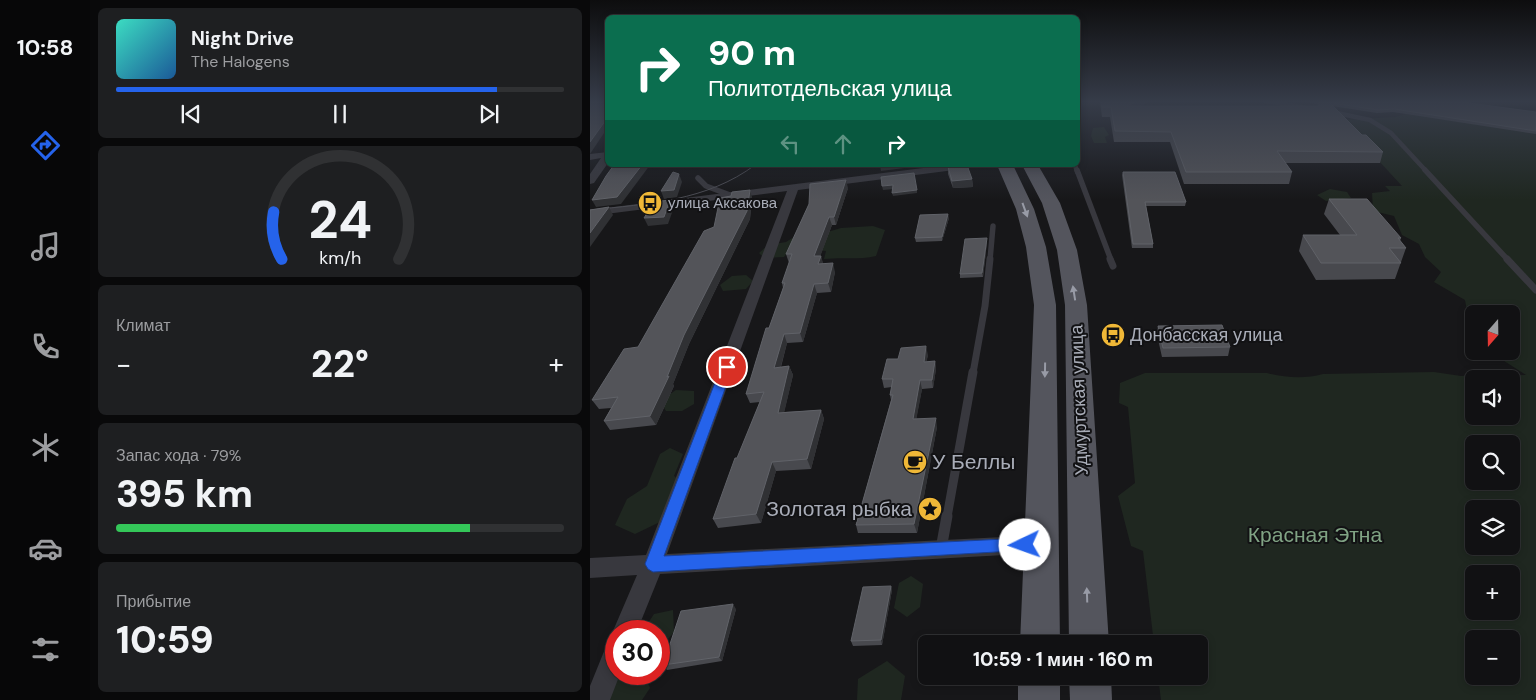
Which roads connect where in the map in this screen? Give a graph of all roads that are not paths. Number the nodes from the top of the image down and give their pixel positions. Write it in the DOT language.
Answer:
graph roads {
  1 [pos="1392,134"];
  2 [pos="605,156"];
  3 [pos="590,157"];
  4 [pos="605,160"];
  5 [pos="954,167"];
  6 [pos="1006,167"];
  7 [pos="1031,167"];
  8 [pos="1076,167"];
  9 [pos="698,178"];
  10 [pos="590,181"];
  11 [pos="794,187"];
  12 [pos="730,195"];
  13 [pos="590,213"];
  14 [pos="993,226"];
  15 [pos="1113,266"];
  16 [pos="1536,290"];
  17 [pos="1041,544"];
  18 [pos="941,550"];
  19 [pos="653,564"];
  20 [pos="590,568"];
  21 [pos="630,620"];
  22 [pos="1040,635"];
  23 [pos="1089,635"];
  24 [pos="605,680"];
  25 [pos="1039,685"];
  26 [pos="1090,685"];
  27 [pos="597,700"];
  28 [pos="1039,700"];
  29 [pos="1091,700"];
  1 -- 16 [label="lane"];
  2 -- 3 [label="street"];
  4 -- 10 [label="street"];
  5 -- 11 [label="street"];
  6 -- 17 [label="main road, Удмуртская улица, one-way"];
  23 -- 7 [label="main road, Удмуртская улица, one-way"];
  8 -- 15 [label="lane"];
  9 -- 12 [label="lane"];
  11 -- 12 [label="street"];
  11 -- 19 [label="street"];
  12 -- 13 [label="street"];
  14 -- 18 [label="lane"];
  17 -- 18 [label="street"];
  17 -- 22 [label="main road, Удмуртская улица"];
  18 -- 19 [label="street"];
  19 -- 20 [label="street"];
  19 -- 21 [label="street"];
  24 -- 27 [label="street"];
  25 -- 28 [label="main road"];
  26 -- 29 [label="main road"];
}
